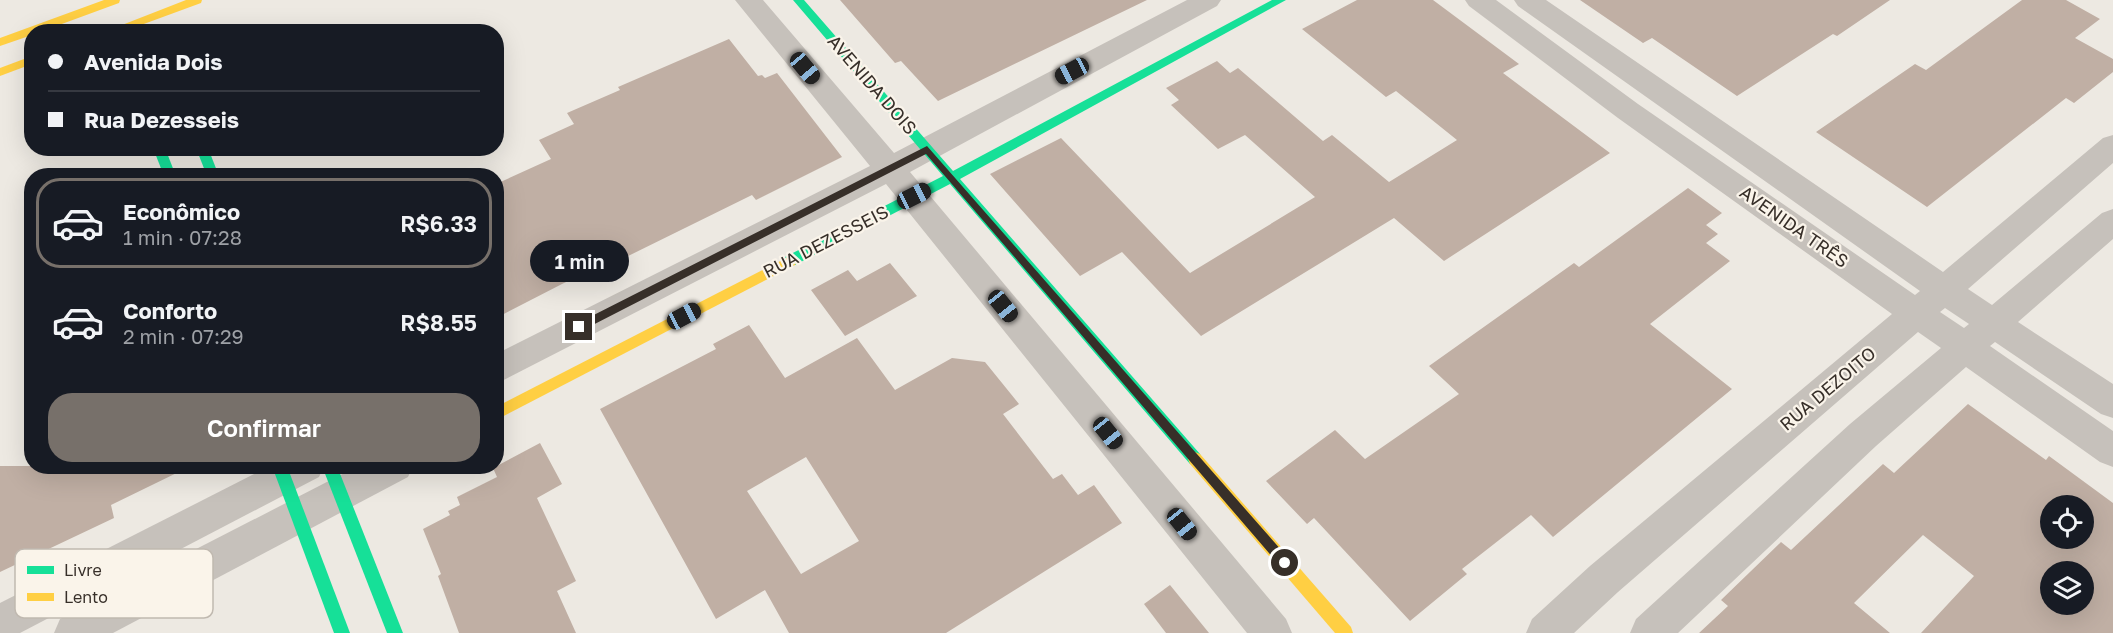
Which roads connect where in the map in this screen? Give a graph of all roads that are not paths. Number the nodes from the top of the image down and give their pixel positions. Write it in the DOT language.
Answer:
graph roads {
  1 [pos="143,0"];
  2 [pos="197,0"];
  3 [pos="748,0"];
  4 [pos="798,0"];
  5 [pos="1208,0"];
  6 [pos="1281,0"];
  7 [pos="1478,0"];
  8 [pos="1527,0"];
  9 [pos="108,1"];
  10 [pos="150,17"];
  11 [pos="47,24"];
  12 [pos="112,24"];
  13 [pos="132,24"];
  14 [pos="153,24"];
  15 [pos="24,33"];
  16 [pos="0,42"];
  17 [pos="24,63"];
  18 [pos="0,72"];
  19 [pos="2113,146"];
  20 [pos="927,149"];
  21 [pos="890,169"];
  22 [pos="953,177"];
  23 [pos="914,196"];
  24 [pos="2113,221"];
  25 [pos="1944,290"];
  26 [pos="1917,313"];
  27 [pos="1995,322"];
  28 [pos="1966,347"];
  29 [pos="504,366"];
  30 [pos="2113,403"];
  31 [pos="504,410"];
  32 [pos="2113,451"];
  33 [pos="281,474"];
  34 [pos="290,474"];
  35 [pos="363,474"];
  36 [pos="335,481"];
  37 [pos="297,515"];
  38 [pos="140,549"];
  39 [pos="213,559"];
  40 [pos="15,615"];
  41 [pos="102,618"];
  42 [pos="0,623"];
  43 [pos="74,633"];
  44 [pos="342,633"];
  45 [pos="395,633"];
  46 [pos="1272,633"];
  47 [pos="1345,633"];
  48 [pos="1546,633"];
  49 [pos="1650,633"];
  1 -- 10 [label="street"];
  2 -- 10 [label="street"];
  3 -- 21 [label="street"];
  4 -- 20 [label="street, AVENIDA DOIS"];
  5 -- 20 [label="street, RUA DEZESSEIS"];
  6 -- 22 [label="street, RUA DEZESSEIS"];
  7 -- 26 [label="street, AVENIDA TRÊS"];
  8 -- 25 [label="street, AVENIDA TRÊS"];
  9 -- 11 [label="street"];
  9 -- 12 [label="street"];
  10 -- 13 [label="street"];
  10 -- 14 [label="street"];
  15 -- 16 [label="street"];
  17 -- 18 [label="street"];
  19 -- 25 [label="street, RUA DEZOITO"];
  20 -- 21 [label="street, RUA DEZESSEIS"];
  20 -- 22 [label="street, AVENIDA DOIS"];
  21 -- 23 [label="street"];
  21 -- 29 [label="street, RUA DEZESSEIS"];
  22 -- 23 [label="street, RUA DEZESSEIS"];
  22 -- 47 [label="street, AVENIDA DOIS"];
  23 -- 31 [label="street, RUA DEZESSEIS"];
  23 -- 46 [label="street"];
  24 -- 27 [label="street"];
  25 -- 26 [label="street, RUA DEZOITO"];
  25 -- 27 [label="street, AVENIDA TRÊS"];
  26 -- 28 [label="street, AVENIDA TRÊS"];
  26 -- 48 [label="street, RUA DEZOITO"];
  27 -- 28 [label="street"];
  27 -- 30 [label="street, AVENIDA TRÊS"];
  28 -- 32 [label="street, AVENIDA TRÊS"];
  28 -- 49 [label="street"];
  33 -- 38 [label="street"];
  34 -- 37 [label="street"];
  35 -- 36 [label="street"];
  36 -- 37 [label="street"];
  36 -- 45 [label="street"];
  37 -- 39 [label="street"];
  37 -- 44 [label="street"];
  40 -- 42 [label="street"];
  41 -- 43 [label="street"];
}
